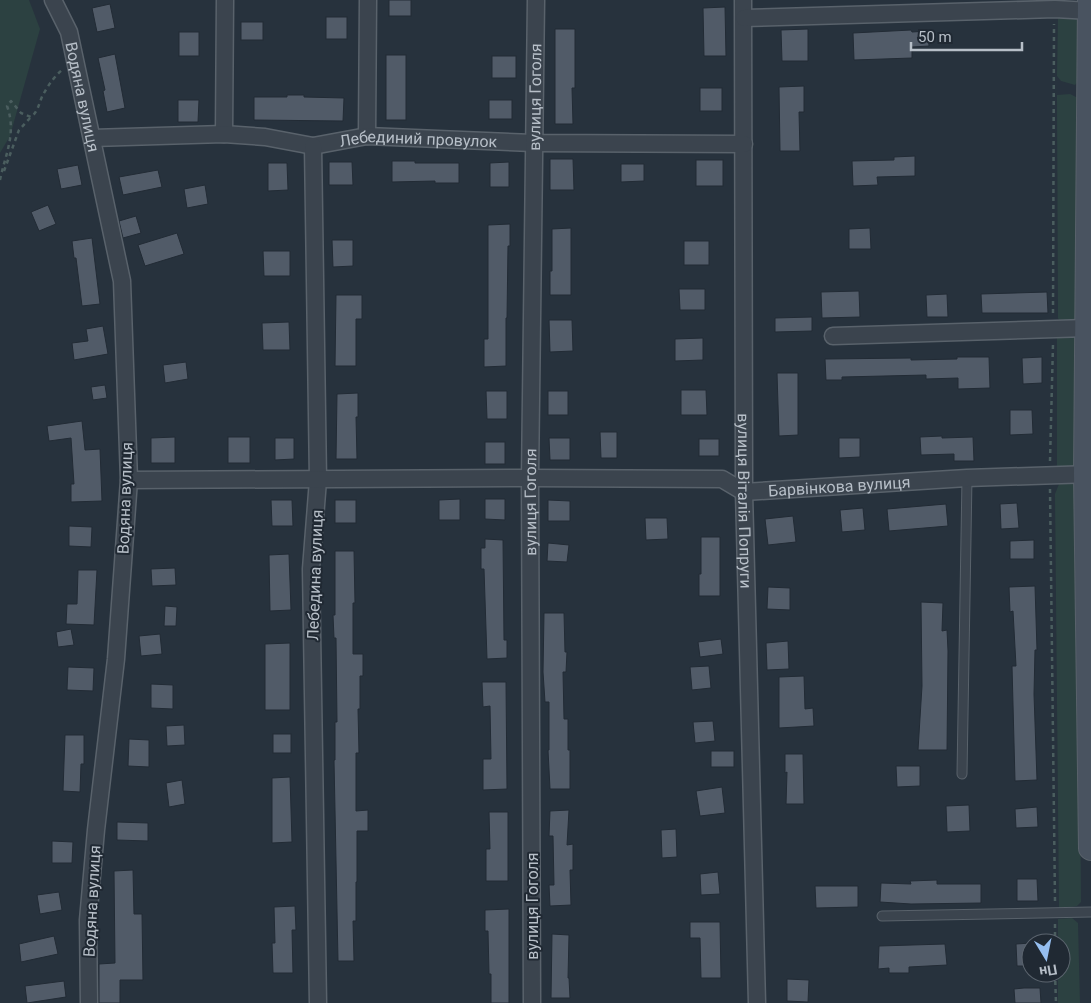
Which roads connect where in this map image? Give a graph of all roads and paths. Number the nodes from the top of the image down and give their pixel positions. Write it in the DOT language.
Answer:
graph roads {
  1 [pos="53,0"];
  2 [pos="225,0"];
  3 [pos="368,0"];
  4 [pos="536,0"];
  5 [pos="743,0"];
  6 [pos="1090,7"];
  7 [pos="744,18"];
  8 [pos="73,52"];
  9 [pos="31,117"];
  10 [pos="224,134"];
  11 [pos="367,136"];
  12 [pos="92,138"];
  13 [pos="533,143"];
  14 [pos="744,144"];
  15 [pos="313,146"];
  16 [pos="0,181"];
  17 [pos="1087,328"];
  18 [pos="833,336"];
  19 [pos="1088,474"];
  20 [pos="530,478"];
  21 [pos="967,478"];
  22 [pos="129,480"];
  23 [pos="318,480"];
  24 [pos="744,492"];
  25 [pos="962,774"];
  26 [pos="1091,848"];
  27 [pos="1091,912"];
  28 [pos="882,916"];
  29 [pos="1055,983"];
  30 [pos="89,1003"];
  31 [pos="318,1003"];
  32 [pos="532,1003"];
  33 [pos="757,1003"];
  34 [pos="1056,1003"];
  1 -- 8 [label="street, Водяна вулиця"];
  2 -- 10 [label="street"];
  3 -- 11 [label="street"];
  4 -- 13 [label="street, вулиця Гоголя"];
  5 -- 7 [label="street, вулиця Віталія Попруги"];
  6 -- 7 [label="street"];
  6 -- 17 [label="street"];
  7 -- 14 [label="street, вулиця Віталія Попруги"];
  8 -- 9 [label="path"];
  8 -- 12 [label="street, Водяна вулиця"];
  9 -- 16 [label="path"];
  9 -- 16 [label="path"];
  10 -- 12 [label="street, Лебединий провулок"];
  10 -- 15 [label="street, Лебединий провулок"];
  11 -- 13 [label="street, Лебединий провулок"];
  11 -- 15 [label="street, Лебединий провулок"];
  12 -- 22 [label="street, Водяна вулиця"];
  13 -- 14 [label="street, Лебединий провулок"];
  13 -- 20 [label="street, вулиця Гоголя"];
  14 -- 24 [label="street, вулиця Віталія Попруги"];
  15 -- 23 [label="street, Лебедина вулиця"];
  17 -- 18 [label="street"];
  17 -- 19 [label="street"];
  19 -- 21 [label="street, Барвінкова вулиця"];
  19 -- 26 [label="street"];
  20 -- 23 [label="street, Барвінкова вулиця"];
  20 -- 24 [label="street, Барвінкова вулиця"];
  20 -- 32 [label="street, вулиця Гоголя"];
  21 -- 24 [label="street, Барвінкова вулиця"];
  21 -- 25 [label="lane"];
  22 -- 23 [label="street, Барвінкова вулиця"];
  22 -- 30 [label="street, Водяна вулиця"];
  23 -- 31 [label="street, Лебедина вулиця"];
  24 -- 33 [label="street, вулиця Віталія Попруги"];
  27 -- 28 [label="lane"];
  29 -- 34 [label="path"];
}
